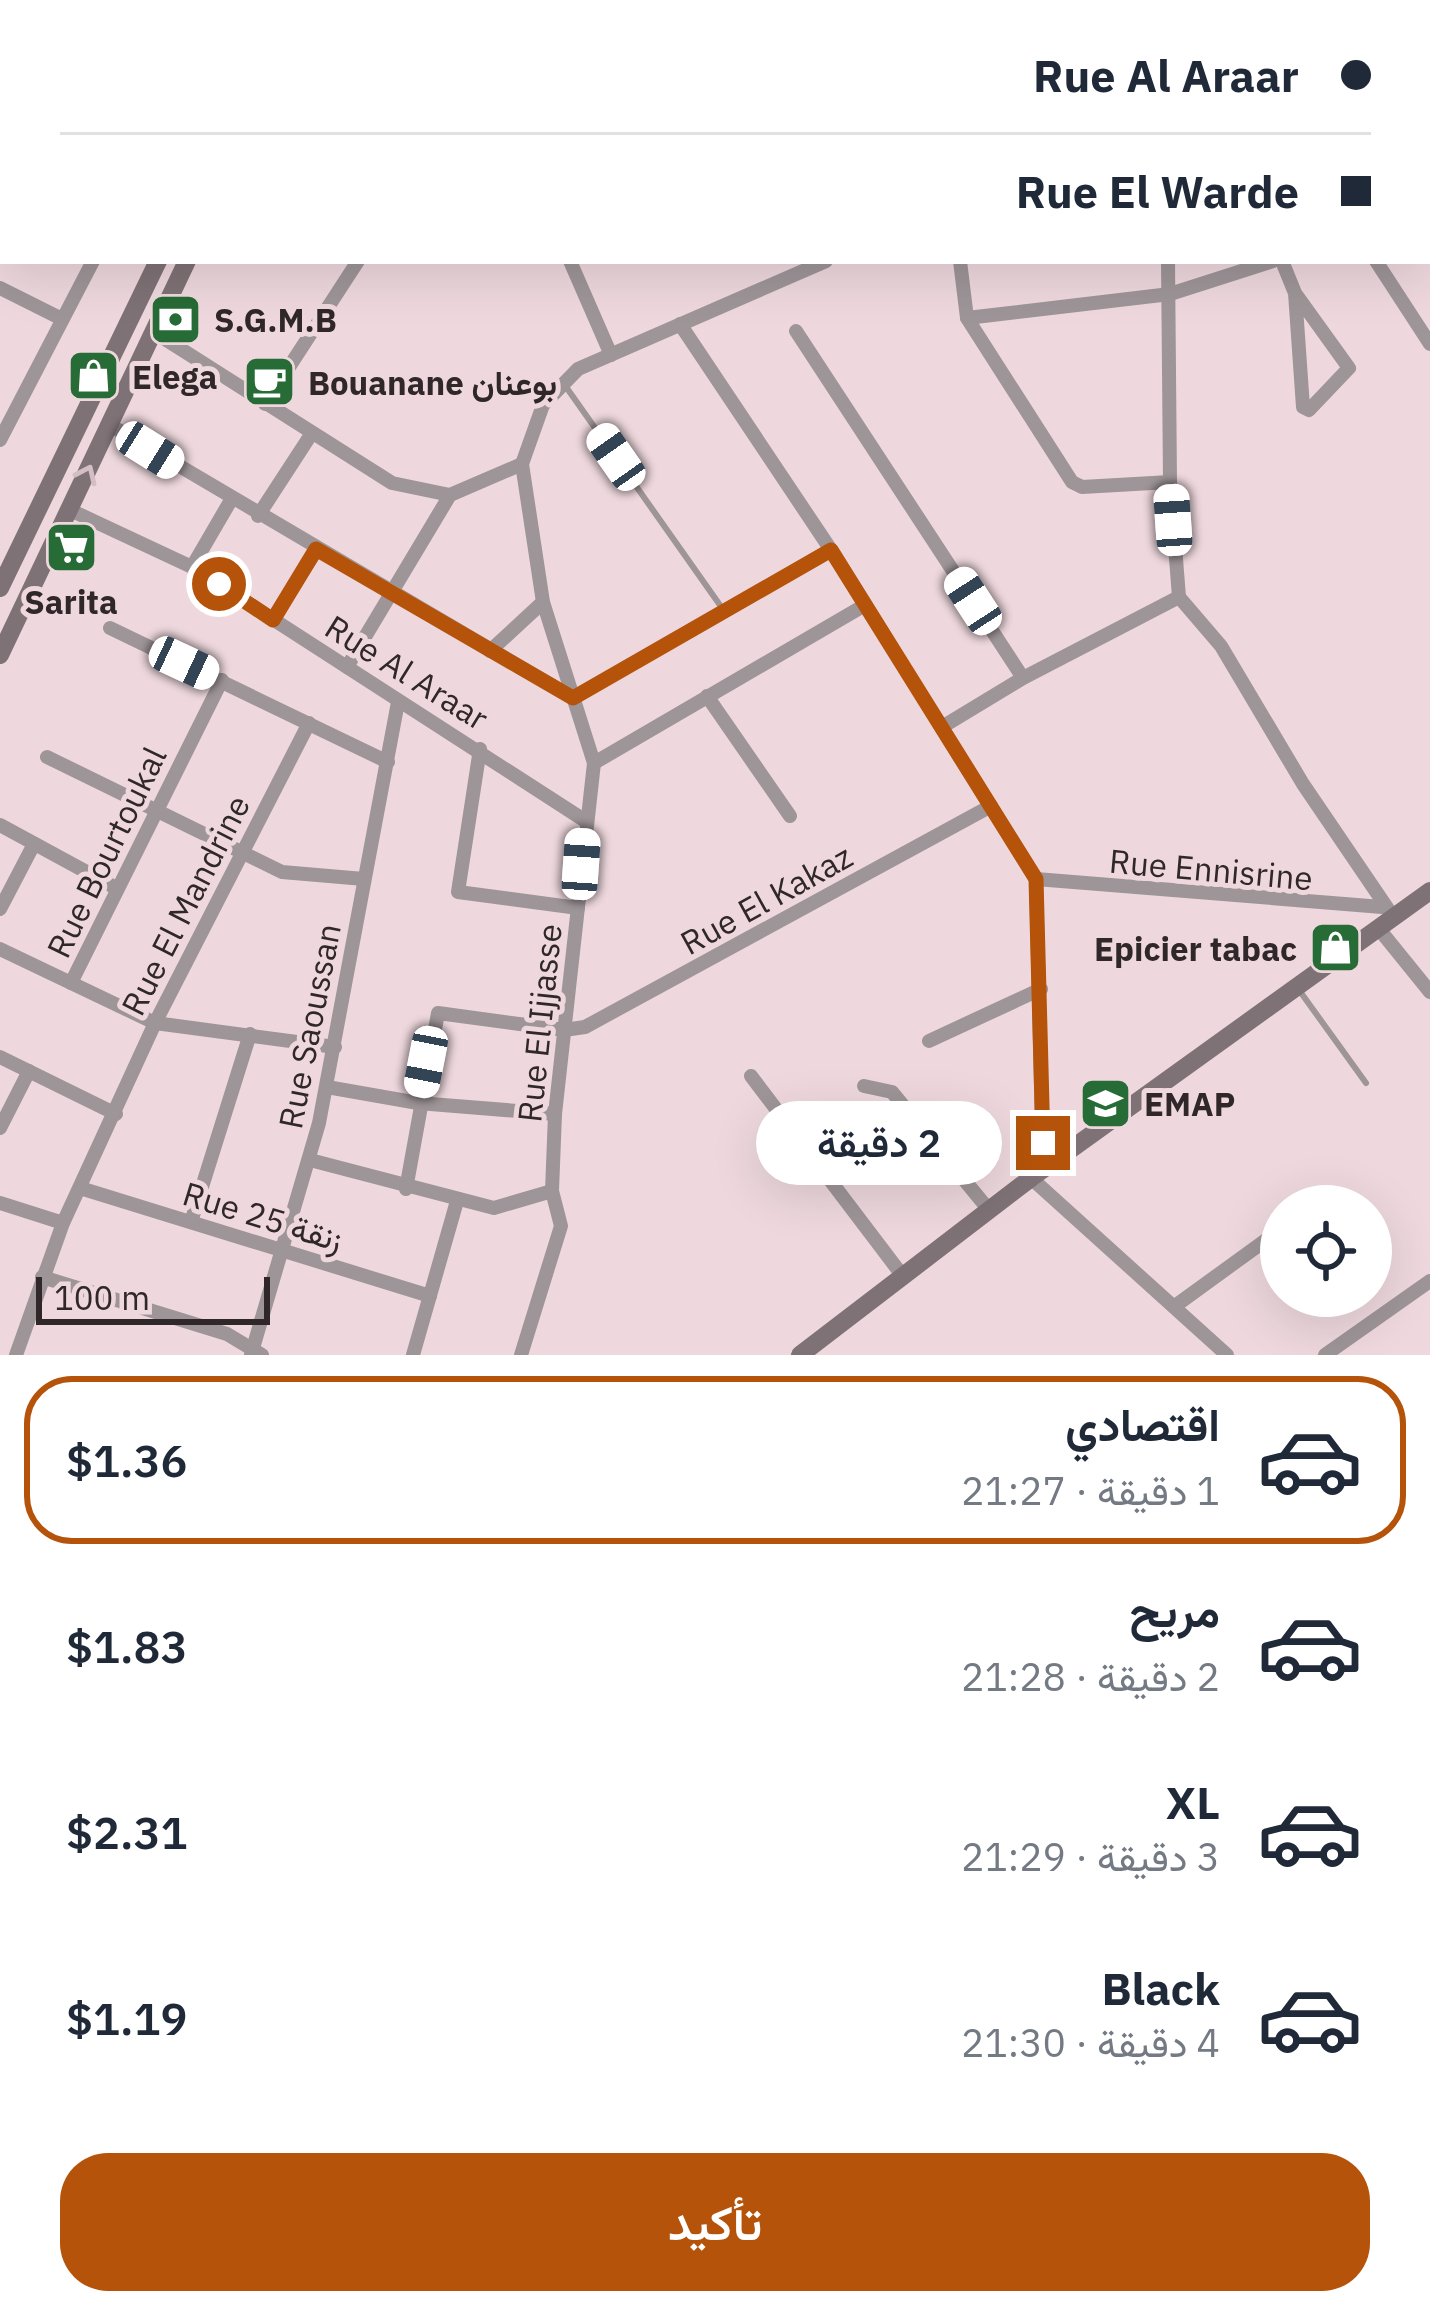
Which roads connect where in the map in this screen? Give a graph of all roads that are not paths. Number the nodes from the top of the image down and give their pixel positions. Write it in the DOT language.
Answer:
graph roads {
  1 [pos="91,264"];
  2 [pos="157,264"];
  3 [pos="187,264"];
  4 [pos="356,264"];
  5 [pos="571,264"];
  6 [pos="819,264"];
  7 [pos="960,264"];
  8 [pos="1168,264"];
  9 [pos="1264,264"];
  10 [pos="1283,264"];
  11 [pos="1378,264"];
  12 [pos="0,288"];
  13 [pos="1294,293"];
  14 [pos="1170,294"];
  15 [pos="968,318"];
  16 [pos="62,319"];
  17 [pos="680,324"];
  18 [pos="796,331"];
  19 [pos="154,332"];
  20 [pos="1429,341"];
  21 [pos="610,355"];
  22 [pos="562,381"];
  23 [pos="265,404"];
  24 [pos="110,425"];
  25 [pos="312,433"];
  26 [pos="0,437"];
  27 [pos="522,464"];
  28 [pos="1170,482"];
  29 [pos="450,495"];
  30 [pos="231,500"];
  31 [pos="70,509"];
  32 [pos="258,516"];
  33 [pos="316,549"];
  34 [pos="831,550"];
  35 [pos="192,567"];
  36 [pos="0,588"];
  37 [pos="391,596"];
  38 [pos="1179,597"];
  39 [pos="543,602"];
  40 [pos="865,605"];
  41 [pos="723,610"];
  42 [pos="273,620"];
  43 [pos="110,628"];
  44 [pos="490,651"];
  45 [pos="0,655"];
  46 [pos="347,667"];
  47 [pos="1023,678"];
  48 [pos="222,680"];
  49 [pos="707,697"];
  50 [pos="573,698"];
  51 [pos="398,702"];
  52 [pos="309,723"];
  53 [pos="941,728"];
  54 [pos="480,748"];
  55 [pos="47,757"];
  56 [pos="388,762"];
  57 [pos="594,763"];
  58 [pos="991,806"];
  59 [pos="155,812"];
  60 [pos="790,816"];
  61 [pos="584,820"];
  62 [pos="0,826"];
  63 [pos="34,844"];
  64 [pos="239,853"];
  65 [pos="364,879"];
  66 [pos="1036,879"];
  67 [pos="116,888"];
  68 [pos="1430,892"];
  69 [pos="578,908"];
  70 [pos="0,909"];
  71 [pos="1385,918"];
  72 [pos="0,950"];
  73 [pos="71,983"];
  74 [pos="1297,987"];
  75 [pos="1041,989"];
  76 [pos="1430,992"];
  77 [pos="155,1024"];
  78 [pos="564,1030"];
  79 [pos="250,1034"];
  80 [pos="928,1041"];
  81 [pos="335,1047"];
  82 [pos="0,1057"];
  83 [pos="29,1071"];
  84 [pos="751,1076"];
  85 [pos="1366,1083"];
  86 [pos="864,1086"];
  87 [pos="327,1087"];
  88 [pos="418,1103"];
  89 [pos="116,1114"];
  90 [pos="555,1114"];
  91 [pos="0,1128"];
  92 [pos="310,1160"];
  93 [pos="1037,1174"];
  94 [pos="80,1188"];
  95 [pos="406,1189"];
  96 [pos="552,1191"];
  97 [pos="457,1202"];
  98 [pos="0,1203"];
  99 [pos="989,1210"];
  100 [pos="190,1222"];
  101 [pos="63,1223"];
  102 [pos="1260,1244"];
  103 [pos="281,1248"];
  104 [pos="902,1275"];
  105 [pos="41,1277"];
  106 [pos="1430,1281"];
  107 [pos="430,1296"];
  108 [pos="1175,1306"];
  109 [pos="255,1353"];
  110 [pos="16,1355"];
  111 [pos="413,1355"];
  112 [pos="521,1355"];
  113 [pos="800,1355"];
  114 [pos="1228,1355"];
  115 [pos="1325,1355"];
  1 -- 16 [label="street"];
  2 -- 36 [label="main road"];
  3 -- 19 [label="main road"];
  4 -- 23 [label="street"];
  5 -- 21 [label="street"];
  6 -- 17 [label="street"];
  7 -- 15 [label="street"];
  8 -- 14 [label="street"];
  9 -- 14 [label="street"];
  10 -- 13 [label="street"];
  11 -- 20 [label="street"];
  12 -- 16 [label="street"];
  13 -- 13 [label="street"];
  14 -- 15 [label="street"];
  14 -- 28 [label="street"];
  15 -- 28 [label="street"];
  16 -- 26 [label="street"];
  17 -- 21 [label="street"];
  17 -- 34 [label="street"];
  18 -- 47 [label="street"];
  19 -- 23 [label="street"];
  19 -- 24 [label="main road"];
  21 -- 22 [label="street"];
  22 -- 27 [label="street, Rue El Ijjasse"];
  22 -- 41 [label="lane"];
  23 -- 25 [label="street"];
  24 -- 30 [label="street"];
  31 -- 24 [label="main road, one-way"];
  25 -- 29 [label="street"];
  25 -- 32 [label="street"];
  27 -- 29 [label="street"];
  27 -- 39 [label="street, Rue El Ijjasse"];
  28 -- 38 [label="street"];
  29 -- 37 [label="street"];
  30 -- 32 [label="street"];
  30 -- 35 [label="street"];
  31 -- 35 [label="street, Rue Al Araar"];
  31 -- 45 [label="main road"];
  32 -- 33 [label="street"];
  33 -- 37 [label="street"];
  33 -- 42 [label="street"];
  34 -- 40 [label="street"];
  34 -- 41 [label="street"];
  35 -- 42 [label="street, Rue Al Araar"];
  37 -- 44 [label="street"];
  37 -- 46 [label="street"];
  38 -- 47 [label="street"];
  38 -- 71 [label="street"];
  39 -- 44 [label="street"];
  39 -- 50 [label="street, Rue El Ijjasse"];
  40 -- 49 [label="street"];
  40 -- 53 [label="street"];
  41 -- 50 [label="street"];
  42 -- 46 [label="street, Rue Al Araar"];
  43 -- 48 [label="street"];
  44 -- 50 [label="street"];
  46 -- 51 [label="street, Rue Al Araar"];
  47 -- 53 [label="street"];
  48 -- 52 [label="street"];
  48 -- 59 [label="street, Rue Bourtoukal"];
  49 -- 57 [label="street"];
  49 -- 60 [label="street"];
  50 -- 57 [label="street, Rue El Ijjasse"];
  51 -- 54 [label="street, Rue Al Araar"];
  51 -- 56 [label="street, Rue Saoussan"];
  52 -- 56 [label="street"];
  52 -- 64 [label="street, Rue El Mandrine"];
  53 -- 58 [label="street"];
  54 -- 61 [label="street, Rue Al Araar"];
  54 -- 69 [label="street"];
  55 -- 59 [label="street"];
  56 -- 65 [label="street, Rue Saoussan"];
  57 -- 61 [label="street, Rue El Ijjasse"];
  58 -- 66 [label="street"];
  58 -- 78 [label="street, Rue El Kakaz"];
  59 -- 64 [label="street"];
  59 -- 67 [label="street, Rue Bourtoukal"];
  61 -- 69 [label="street, Rue El Ijjasse"];
  62 -- 63 [label="street"];
  63 -- 67 [label="street"];
  63 -- 70 [label="street"];
  64 -- 65 [label="street"];
  64 -- 77 [label="street, Rue El Mandrine"];
  65 -- 81 [label="street, Rue Saoussan"];
  66 -- 71 [label="street, Rue Ennisrine"];
  66 -- 75 [label="street"];
  67 -- 73 [label="street, Rue Bourtoukal"];
  68 -- 71 [label="main road"];
  69 -- 78 [label="street, Rue El Ijjasse"];
  71 -- 74 [label="main road"];
  71 -- 76 [label="street"];
  72 -- 73 [label="street"];
  73 -- 77 [label="street"];
  74 -- 85 [label="lane"];
  74 -- 93 [label="main road"];
  75 -- 80 [label="street"];
  75 -- 93 [label="street"];
  77 -- 79 [label="street"];
  77 -- 89 [label="street, Rue El Mandrine"];
  78 -- 88 [label="street"];
  78 -- 90 [label="street, Rue El Ijjasse"];
  79 -- 81 [label="street"];
  79 -- 100 [label="street"];
  81 -- 87 [label="street, Rue Saoussan"];
  82 -- 83 [label="street"];
  83 -- 89 [label="street"];
  83 -- 91 [label="street"];
  84 -- 104 [label="street"];
  86 -- 99 [label="street"];
  87 -- 88 [label="street"];
  87 -- 92 [label="street, Rue Saoussan"];
  88 -- 90 [label="street"];
  88 -- 95 [label="street"];
  89 -- 94 [label="street, Rue El Mandrine"];
  90 -- 96 [label="street, Rue El Ijjasse"];
  92 -- 95 [label="street"];
  92 -- 103 [label="street, Rue Saoussan"];
  93 -- 99 [label="main road"];
  93 -- 108 [label="street"];
  94 -- 100 [label="street, Rue 25 زنقة"];
  94 -- 101 [label="street, Rue El Mandrine"];
  95 -- 97 [label="street"];
  96 -- 97 [label="street"];
  96 -- 112 [label="street, Rue El Ijjasse"];
  97 -- 107 [label="street"];
  98 -- 101 [label="street"];
  99 -- 104 [label="main road"];
  100 -- 103 [label="street, Rue 25 زنقة"];
  101 -- 105 [label="street, Rue El Mandrine"];
  102 -- 108 [label="street"];
  103 -- 107 [label="street, Rue 25 زنقة"];
  103 -- 109 [label="street, Rue Saoussan"];
  104 -- 113 [label="main road"];
  105 -- 109 [label="street"];
  105 -- 110 [label="street, Rue El Mandrine"];
  106 -- 115 [label="street"];
  107 -- 111 [label="street"];
  108 -- 114 [label="street"];
}
